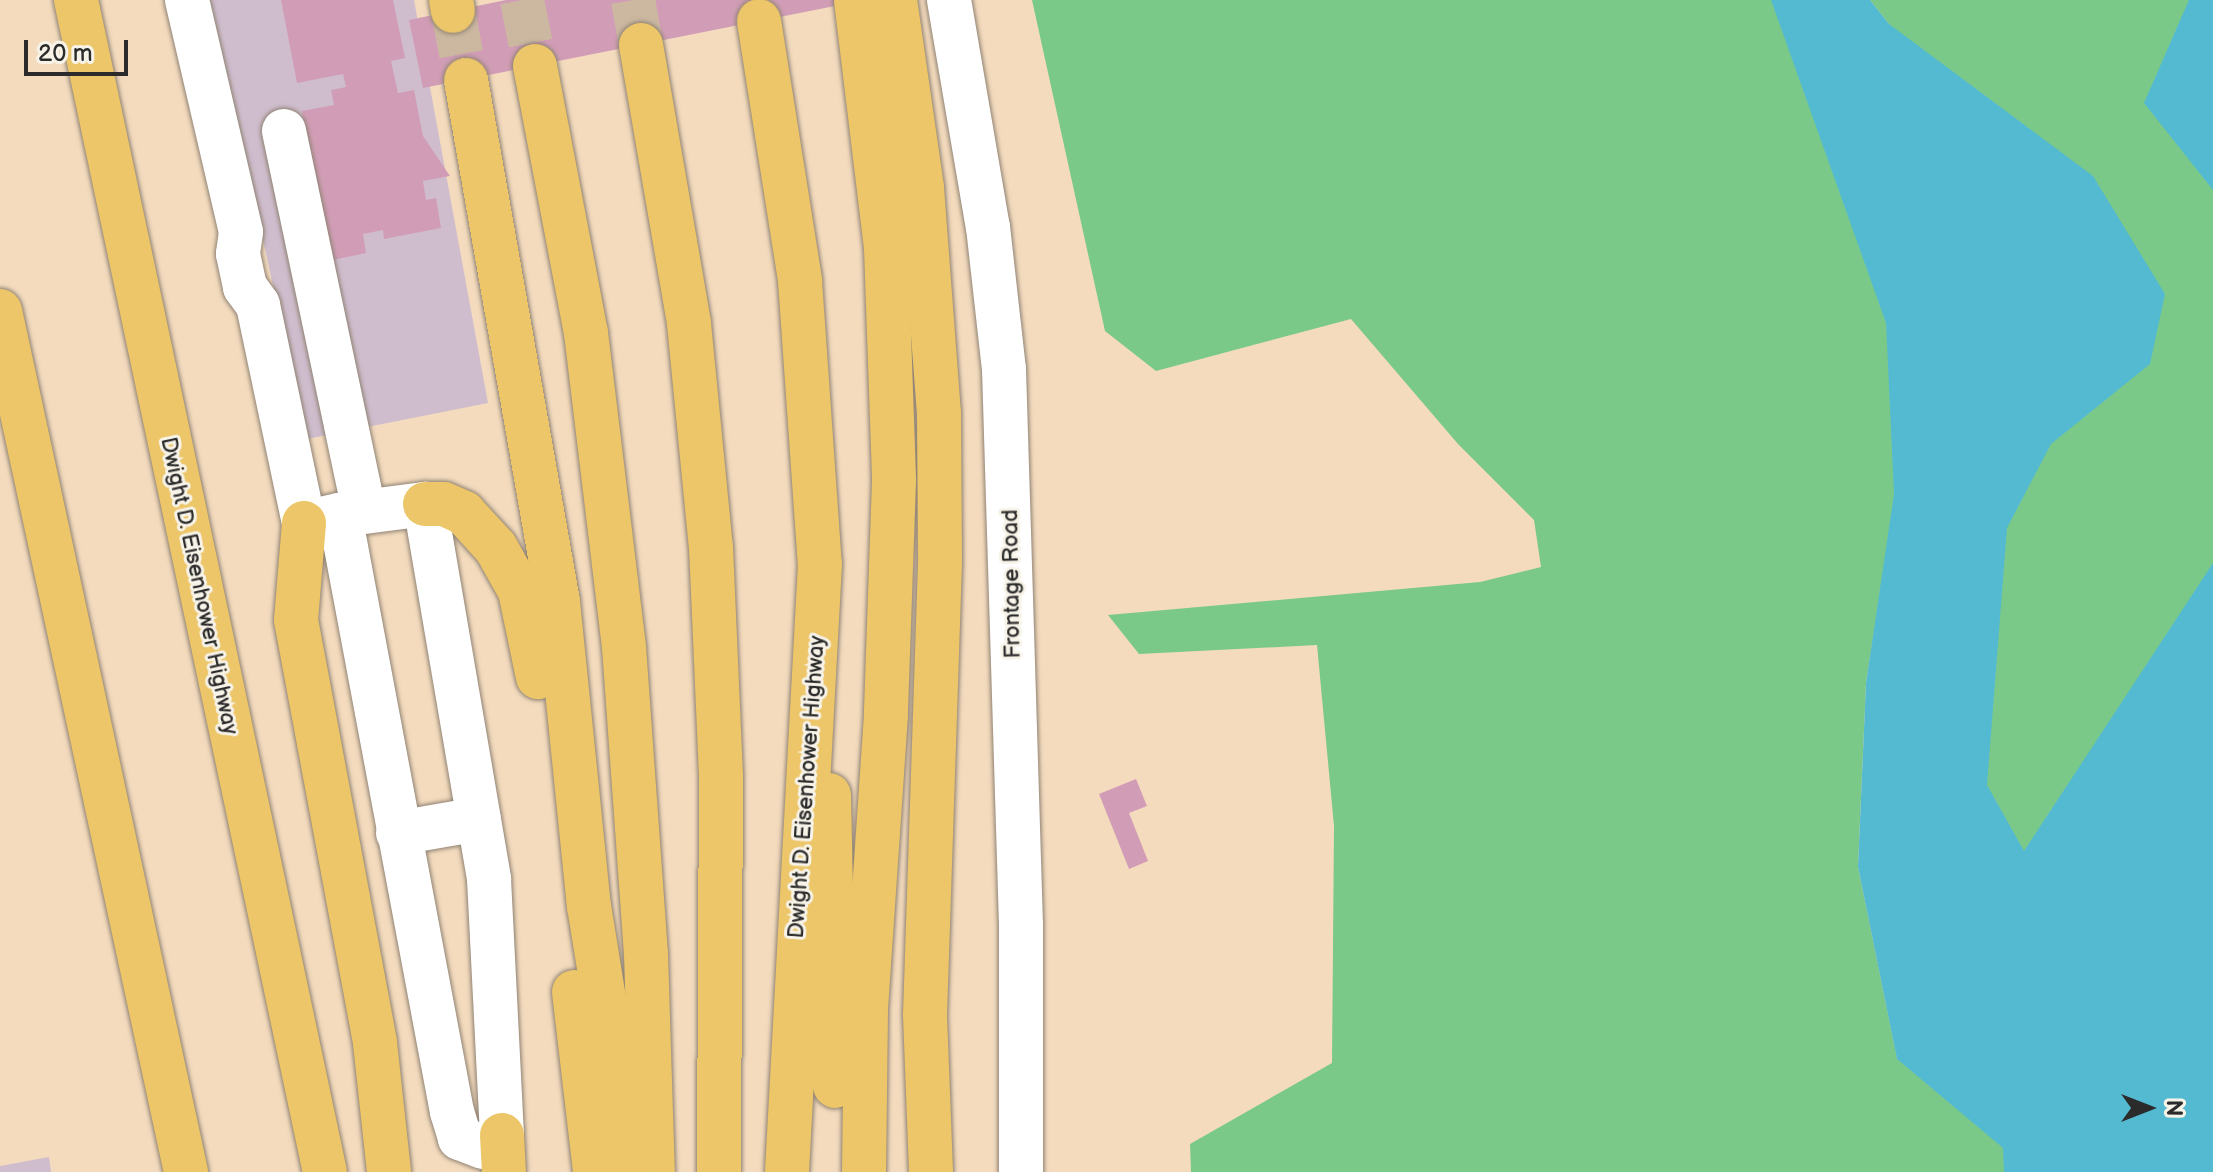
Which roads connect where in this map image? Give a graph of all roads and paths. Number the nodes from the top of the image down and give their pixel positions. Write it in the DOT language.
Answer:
graph roads {
  1 [pos="76,0"];
  2 [pos="187,0"];
  3 [pos="856,0"];
  4 [pos="895,0"];
  5 [pos="949,0"];
  6 [pos="759,21"];
  7 [pos="641,45"];
  8 [pos="535,66"];
  9 [pos="466,80"];
  10 [pos="284,131"];
  11 [pos="0,311"];
  12 [pos="0,372"];
  13 [pos="425,504"];
  14 [pos="336,516"];
  15 [pos="60,586"];
  16 [pos="819,640"];
  17 [pos="479,819"];
  18 [pos="398,833"];
  19 [pos="585,867"];
  20 [pos="503,1154"];
  21 [pos="186,1172"];
  22 [pos="325,1172"];
  23 [pos="389,1172"];
  24 [pos="596,1172"];
  25 [pos="633,1172"];
  26 [pos="653,1172"];
  27 [pos="719,1172"];
  28 [pos="787,1172"];
  29 [pos="835,1172"];
  30 [pos="864,1172"];
  31 [pos="931,1172"];
  32 [pos="1021,1172"];
  1 -- 22 [label="highway, Dwight D. Eisenhower Highway"];
  2 -- 14 [label="lane"];
  3 -- 30 [label="highway"];
  4 -- 31 [label="highway"];
  5 -- 32 [label="lane, Frontage Road"];
  6 -- 16 [label="highway, Dwight D. Eisenhower Highway"];
  7 -- 27 [label="highway"];
  8 -- 26 [label="highway"];
  9 -- 19 [label="highway"];
  10 -- 14 [label="lane"];
  11 -- 15 [label="highway"];
  12 -- 15 [label="highway"];
  13 -- 14 [label="lane"];
  13 -- 17 [label="lane"];
  13 -- 24 [label="highway"];
  14 -- 18 [label="lane"];
  14 -- 23 [label="highway"];
  15 -- 21 [label="highway"];
  16 -- 28 [label="highway, Dwight D. Eisenhower Highway"];
  16 -- 29 [label="highway"];
  17 -- 18 [label="lane"];
  17 -- 20 [label="lane"];
  18 -- 20 [label="lane"];
  19 -- 24 [label="highway"];
  19 -- 25 [label="highway"];
}
